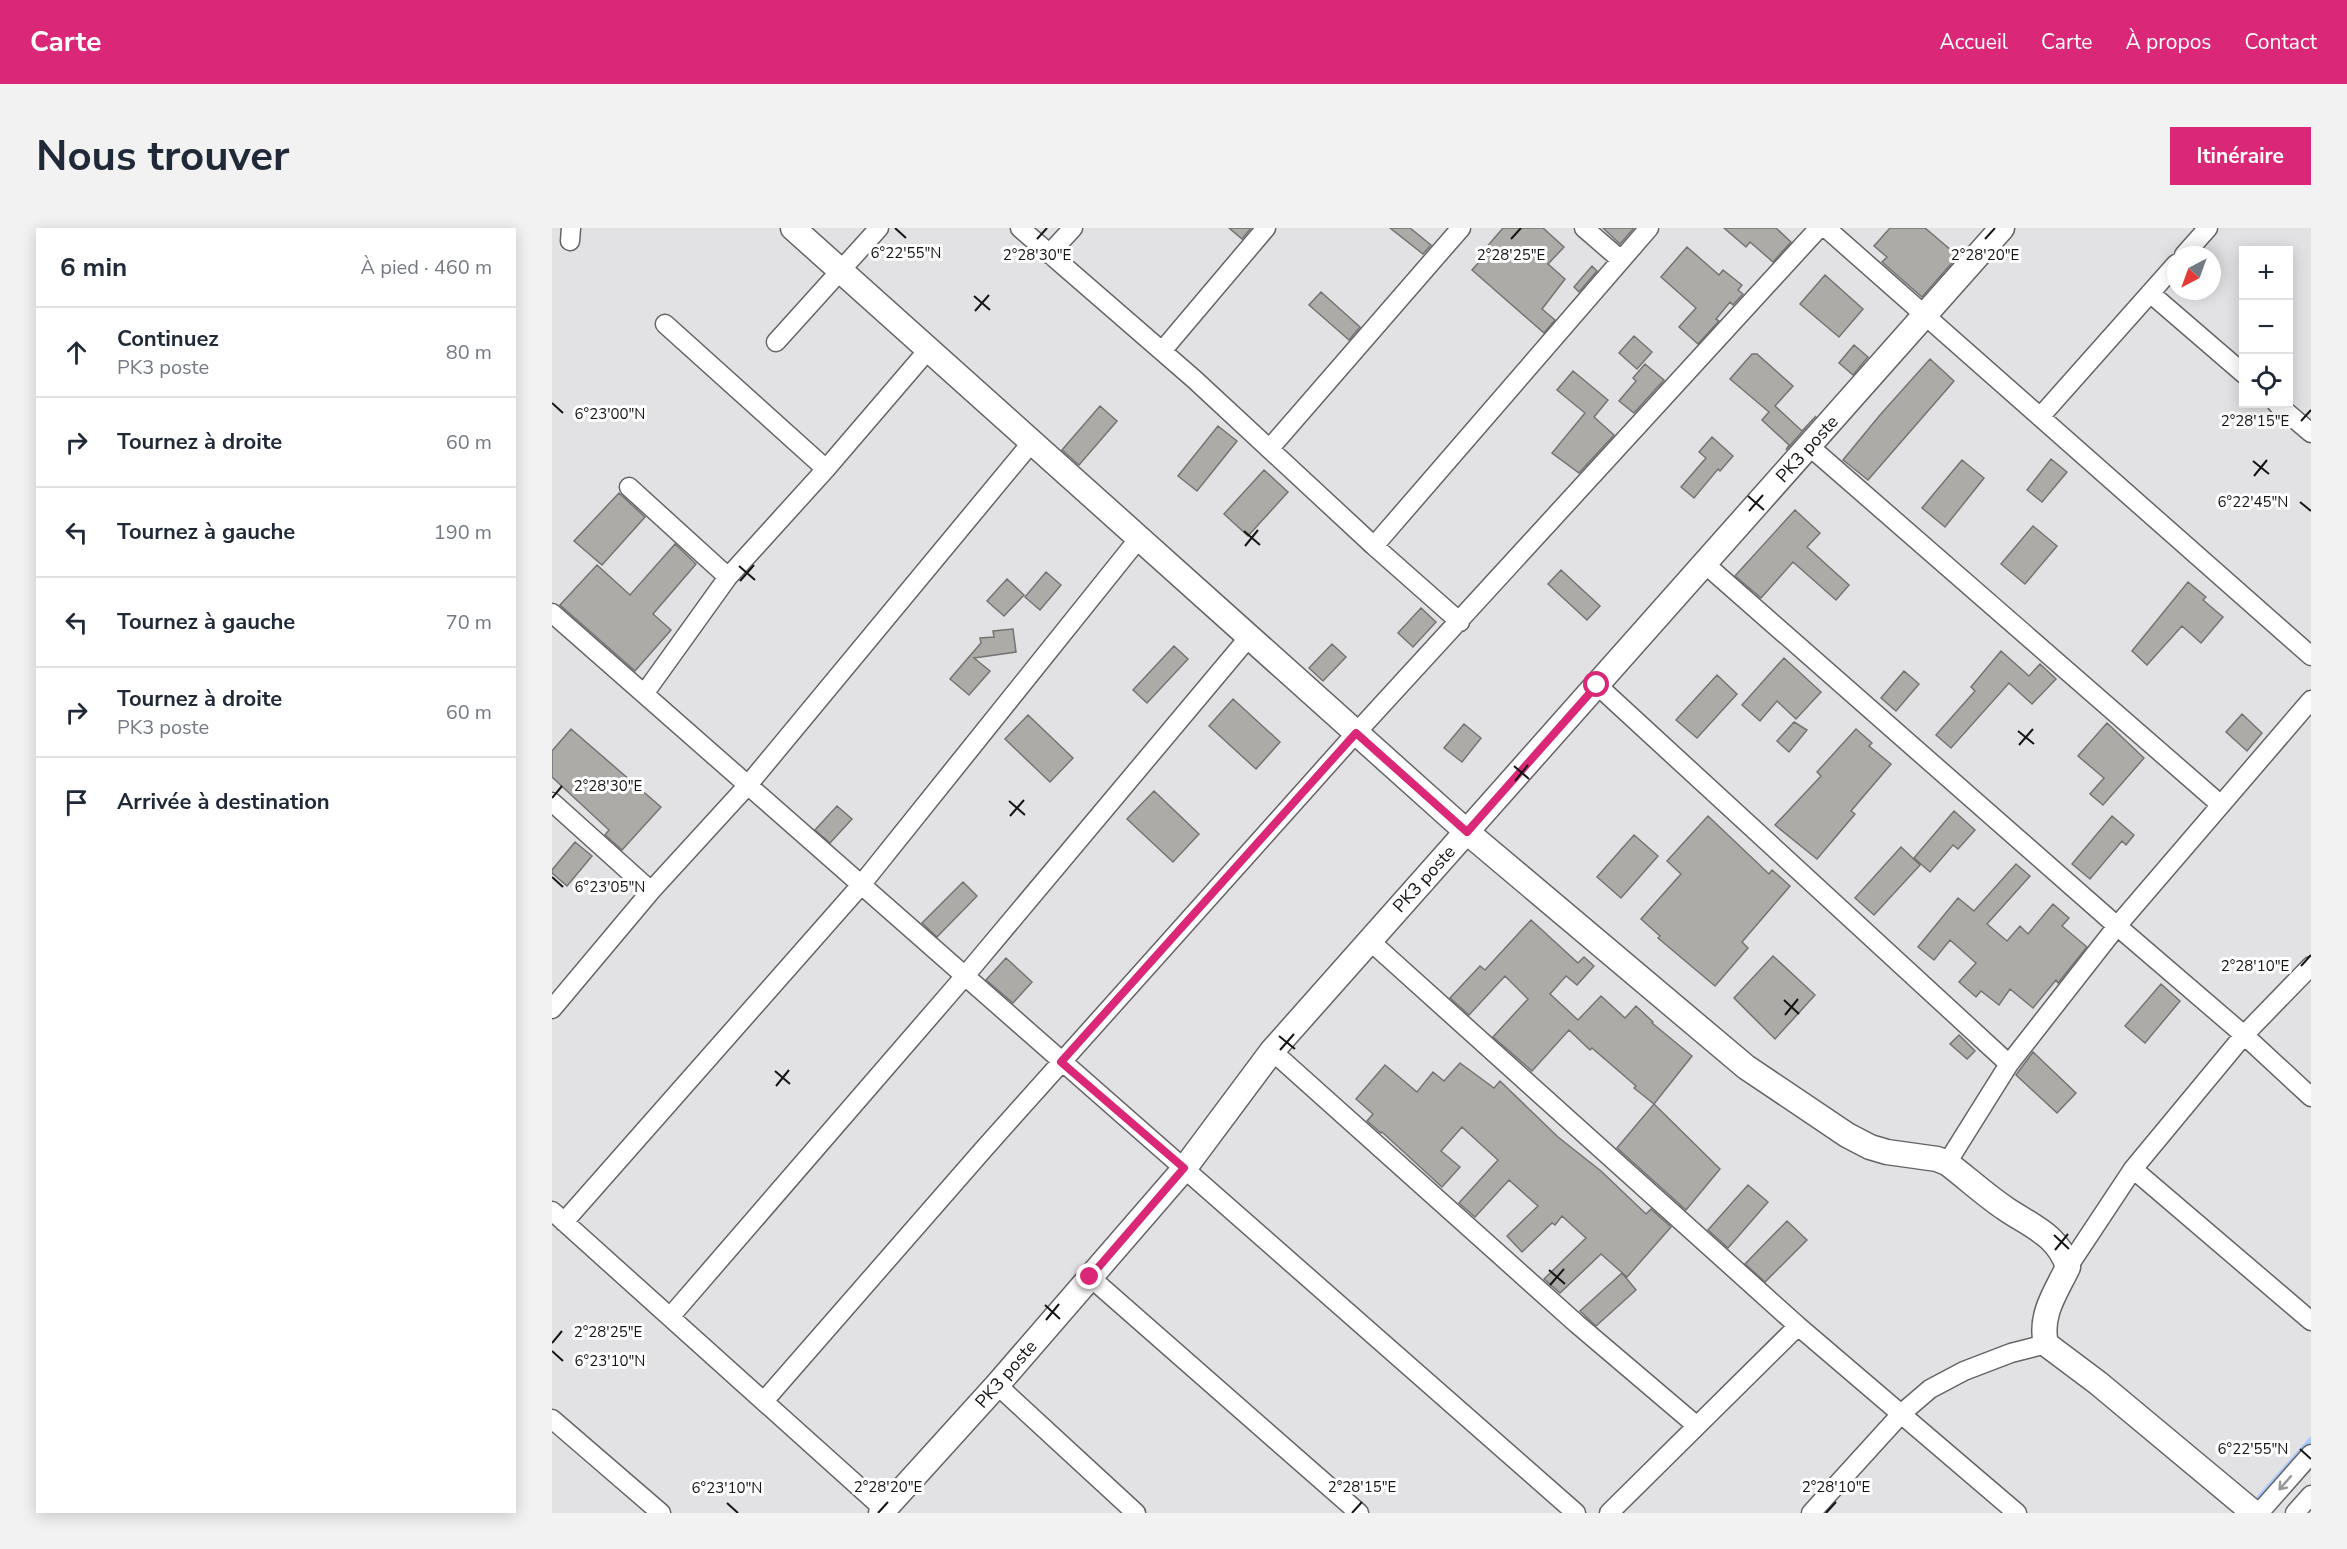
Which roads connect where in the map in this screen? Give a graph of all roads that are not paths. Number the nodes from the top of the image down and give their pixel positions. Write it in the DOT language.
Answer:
graph roads {
  1 [pos="793,228"];
  2 [pos="879,228"];
  3 [pos="1020,228"];
  4 [pos="1073,228"];
  5 [pos="1266,228"];
  6 [pos="1461,228"];
  7 [pos="1584,228"];
  8 [pos="1649,228"];
  9 [pos="1819,228"];
  10 [pos="1826,228"];
  11 [pos="2002,228"];
  12 [pos="2208,228"];
  13 [pos="2192,246"];
  14 [pos="1049,254"];
  15 [pos="1621,260"];
  16 [pos="840,271"];
  17 [pos="2167,274"];
  18 [pos="2150,293"];
  19 [pos="1924,315"];
  20 [pos="665,324"];
  21 [pos="776,342"];
  22 [pos="928,350"];
  23 [pos="1162,351"];
  24 [pos="2239,370"];
  25 [pos="2282,408"];
  26 [pos="2040,417"];
  27 [pos="2311,433"];
  28 [pos="1032,442"];
  29 [pos="1809,446"];
  30 [pos="1270,448"];
  31 [pos="826,469"];
  32 [pos="629,487"];
  33 [pos="1140,537"];
  34 [pos="1374,546"];
  35 [pos="1705,564"];
  36 [pos="728,577"];
  37 [pos="552,613"];
  38 [pos="1460,622"];
  39 [pos="1249,638"];
  40 [pos="2311,656"];
  41 [pos="1597,685"];
  42 [pos="644,694"];
  43 [pos="2311,700"];
  44 [pos="1356,733"];
  45 [pos="748,785"];
  46 [pos="552,802"];
  47 [pos="2221,805"];
  48 [pos="1467,832"];
  49 [pos="861,885"];
  50 [pos="651,891"];
  51 [pos="2117,926"];
  52 [pos="1370,941"];
  53 [pos="2311,966"];
  54 [pos="964,976"];
  55 [pos="552,1009"];
  56 [pos="2244,1035"];
  57 [pos="1272,1052"];
  58 [pos="1061,1062"];
  59 [pos="2009,1064"];
  60 [pos="2311,1097"];
  61 [pos="1947,1163"];
  62 [pos="1184,1168"];
  63 [pos="2133,1169"];
  64 [pos="558,1216"];
  65 [pos="2068,1267"];
  66 [pos="1090,1277"];
  67 [pos="670,1317"];
  68 [pos="2311,1321"];
  69 [pos="1798,1326"];
  70 [pos="2046,1344"];
  71 [pos="997,1385"];
  72 [pos="764,1401"];
  73 [pos="1902,1413"];
  74 [pos="552,1419"];
  75 [pos="1696,1426"];
  76 [pos="2311,1454"];
  77 [pos="2311,1495"];
  78 [pos="885,1512"];
  79 [pos="661,1513"];
  80 [pos="1136,1513"];
  81 [pos="1359,1513"];
  82 [pos="1576,1513"];
  83 [pos="1609,1513"];
  84 [pos="1811,1513"];
  85 [pos="2017,1513"];
  86 [pos="2254,1513"];
  87 [pos="2259,1513"];
  88 [pos="2295,1513"];
  1 -- 16 [label="street"];
  2 -- 16 [label="street"];
  3 -- 14 [label="street"];
  4 -- 14 [label="street"];
  5 -- 23 [label="street"];
  6 -- 30 [label="street"];
  7 -- 15 [label="street"];
  8 -- 15 [label="street"];
  9 -- 38 [label="street"];
  10 -- 19 [label="street"];
  11 -- 19 [label="street, PK3 poste"];
  12 -- 13 [label="street"];
  14 -- 23 [label="street"];
  15 -- 34 [label="street"];
  16 -- 21 [label="street"];
  16 -- 22 [label="street"];
  17 -- 18 [label="street"];
  18 -- 24 [label="street"];
  18 -- 26 [label="street"];
  19 -- 26 [label="street"];
  19 -- 29 [label="street, PK3 poste"];
  20 -- 31 [label="street"];
  22 -- 28 [label="street"];
  22 -- 31 [label="street"];
  23 -- 30 [label="street"];
  25 -- 27 [label="street"];
  26 -- 40 [label="street"];
  28 -- 33 [label="street"];
  28 -- 45 [label="street"];
  29 -- 35 [label="street, PK3 poste"];
  29 -- 47 [label="street"];
  30 -- 34 [label="street"];
  31 -- 36 [label="street"];
  32 -- 36 [label="street"];
  33 -- 39 [label="street"];
  33 -- 49 [label="street"];
  34 -- 38 [label="street"];
  35 -- 41 [label="street, PK3 poste"];
  35 -- 51 [label="street"];
  36 -- 42 [label="street"];
  37 -- 42 [label="street"];
  38 -- 44 [label="street"];
  39 -- 44 [label="street"];
  39 -- 54 [label="street"];
  41 -- 48 [label="street, PK3 poste"];
  41 -- 59 [label="street"];
  42 -- 45 [label="street"];
  43 -- 47 [label="street"];
  44 -- 48 [label="street"];
  44 -- 58 [label="street"];
  45 -- 49 [label="street"];
  45 -- 50 [label="street"];
  46 -- 50 [label="street"];
  47 -- 51 [label="street"];
  48 -- 52 [label="street, PK3 poste"];
  48 -- 61 [label="street"];
  49 -- 54 [label="street"];
  49 -- 64 [label="street"];
  50 -- 55 [label="street"];
  51 -- 56 [label="street"];
  51 -- 59 [label="street"];
  52 -- 57 [label="street, PK3 poste"];
  52 -- 69 [label="street"];
  53 -- 56 [label="street"];
  54 -- 58 [label="street"];
  54 -- 67 [label="street"];
  56 -- 60 [label="street"];
  56 -- 63 [label="street"];
  57 -- 62 [label="street, PK3 poste"];
  57 -- 75 [label="street"];
  58 -- 62 [label="street"];
  58 -- 72 [label="street"];
  59 -- 61 [label="street"];
  61 -- 65 [label="street"];
  62 -- 66 [label="street, PK3 poste"];
  62 -- 82 [label="street"];
  63 -- 65 [label="street"];
  63 -- 68 [label="street"];
  64 -- 67 [label="street"];
  65 -- 70 [label="street"];
  66 -- 71 [label="street, PK3 poste"];
  66 -- 81 [label="street"];
  67 -- 72 [label="street"];
  69 -- 73 [label="street"];
  69 -- 75 [label="street"];
  70 -- 73 [label="street"];
  70 -- 86 [label="street"];
  71 -- 78 [label="street, PK3 poste"];
  71 -- 80 [label="street"];
  72 -- 78 [label="street"];
  73 -- 84 [label="street"];
  73 -- 85 [label="street"];
  74 -- 79 [label="street"];
  75 -- 83 [label="street"];
  76 -- 87 [label="street, one-way"];
  77 -- 88 [label="street"];
}
